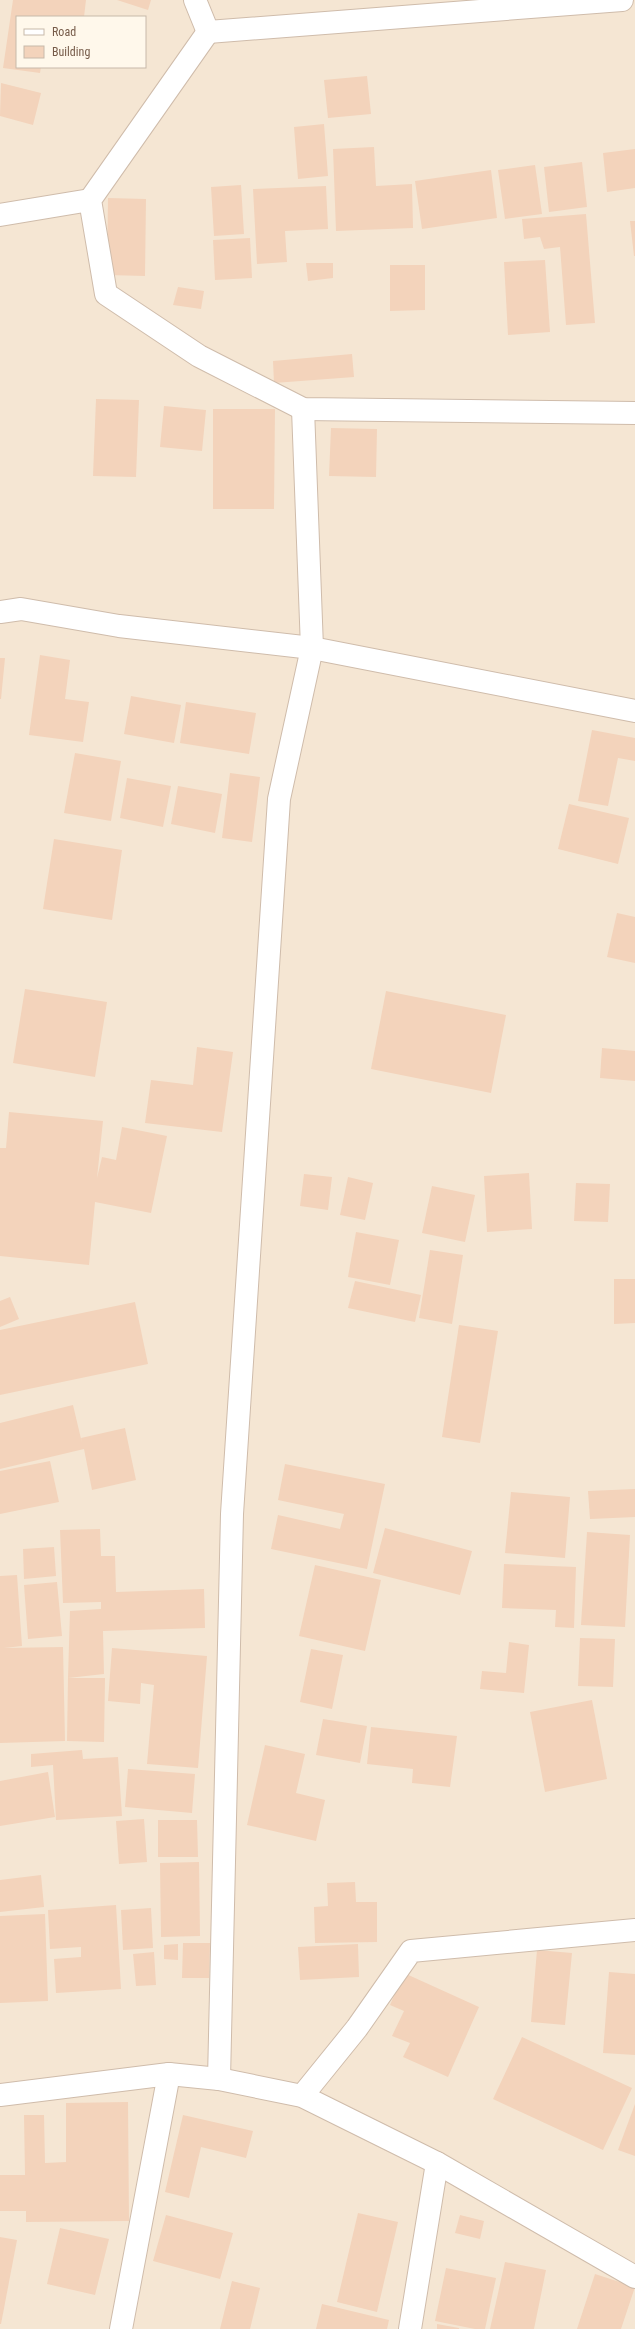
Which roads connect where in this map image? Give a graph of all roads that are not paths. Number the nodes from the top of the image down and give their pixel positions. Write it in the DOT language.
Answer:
graph roads {
  1 [pos="195,0"];
  2 [pos="622,0"];
  3 [pos="208,32"];
  4 [pos="90,200"];
  5 [pos="0,215"];
  6 [pos="303,409"];
  7 [pos="635,413"];
  8 [pos="0,612"];
  9 [pos="312,648"];
  10 [pos="635,711"];
  11 [pos="635,1930"];
  12 [pos="169,2074"];
  13 [pos="219,2079"];
  14 [pos="0,2095"];
  15 [pos="302,2096"];
  16 [pos="437,2163"];
  17 [pos="635,2277"];
  18 [pos="121,2329"];
  19 [pos="410,2329"];
  1 -- 3 [label="street"];
  2 -- 3 [label="street"];
  3 -- 4 [label="street"];
  4 -- 5 [label="street"];
  4 -- 6 [label="street"];
  6 -- 7 [label="street"];
  6 -- 9 [label="street"];
  8 -- 9 [label="street"];
  9 -- 10 [label="street"];
  9 -- 13 [label="street"];
  11 -- 15 [label="street"];
  12 -- 13 [label="street"];
  12 -- 14 [label="street"];
  12 -- 18 [label="street"];
  13 -- 15 [label="street"];
  15 -- 16 [label="street"];
  16 -- 17 [label="street"];
  16 -- 19 [label="street"];
}
